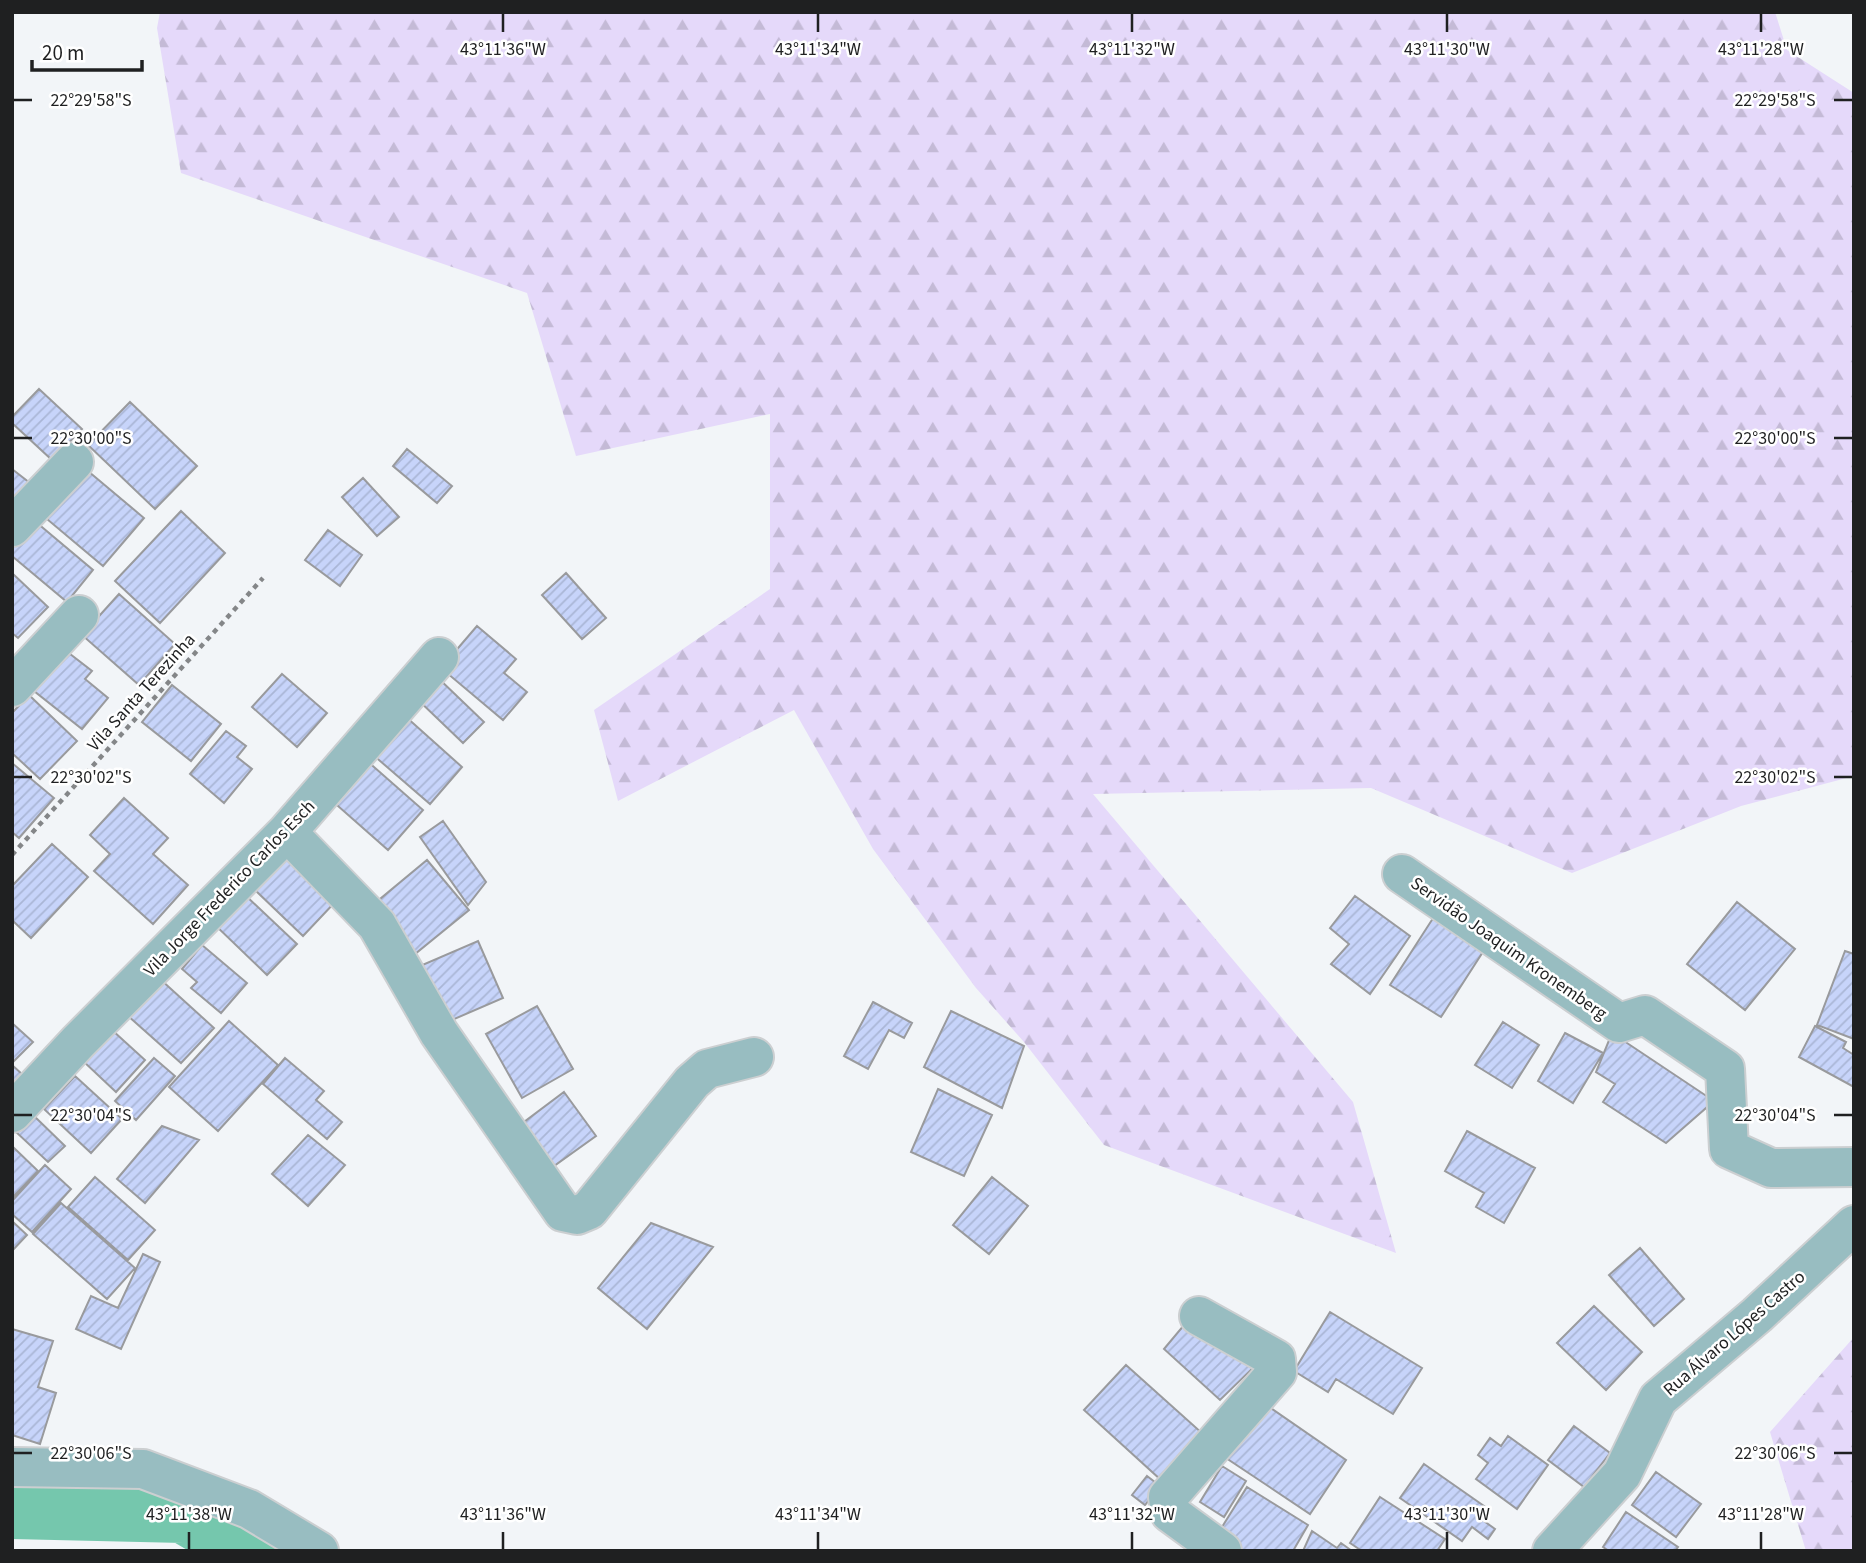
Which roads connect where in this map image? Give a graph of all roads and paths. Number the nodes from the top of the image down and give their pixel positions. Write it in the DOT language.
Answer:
graph roads {
  1 [pos="74,462"];
  2 [pos="12,527"];
  3 [pos="263,578"];
  4 [pos="79,615"];
  5 [pos="439,657"];
  6 [pos="12,687"];
  7 [pos="287,832"];
  8 [pos="12,855"];
  9 [pos="1402,874"];
  10 [pos="754,1057"];
  11 [pos="12,1113"];
  12 [pos="1854,1167"];
  13 [pos="1854,1224"];
  14 [pos="1199,1316"];
  15 [pos="12,1467"];
  16 [pos="319,1551"];
  17 [pos="1222,1551"];
  18 [pos="1552,1551"];
  1 -- 2 [label="street"];
  3 -- 8 [label="path, Vila Santa Terezinha"];
  4 -- 6 [label="street"];
  5 -- 7 [label="street, Vila Jorge Frederico Carlos Esch"];
  7 -- 10 [label="street"];
  7 -- 11 [label="street, Vila Jorge Frederico Carlos Esch"];
  9 -- 12 [label="street, Servidão Joaquim Kronemberg"];
  13 -- 18 [label="street, Rua Álvaro Lópes Castro"];
  14 -- 17 [label="street"];
  15 -- 16 [label="street"];
}
